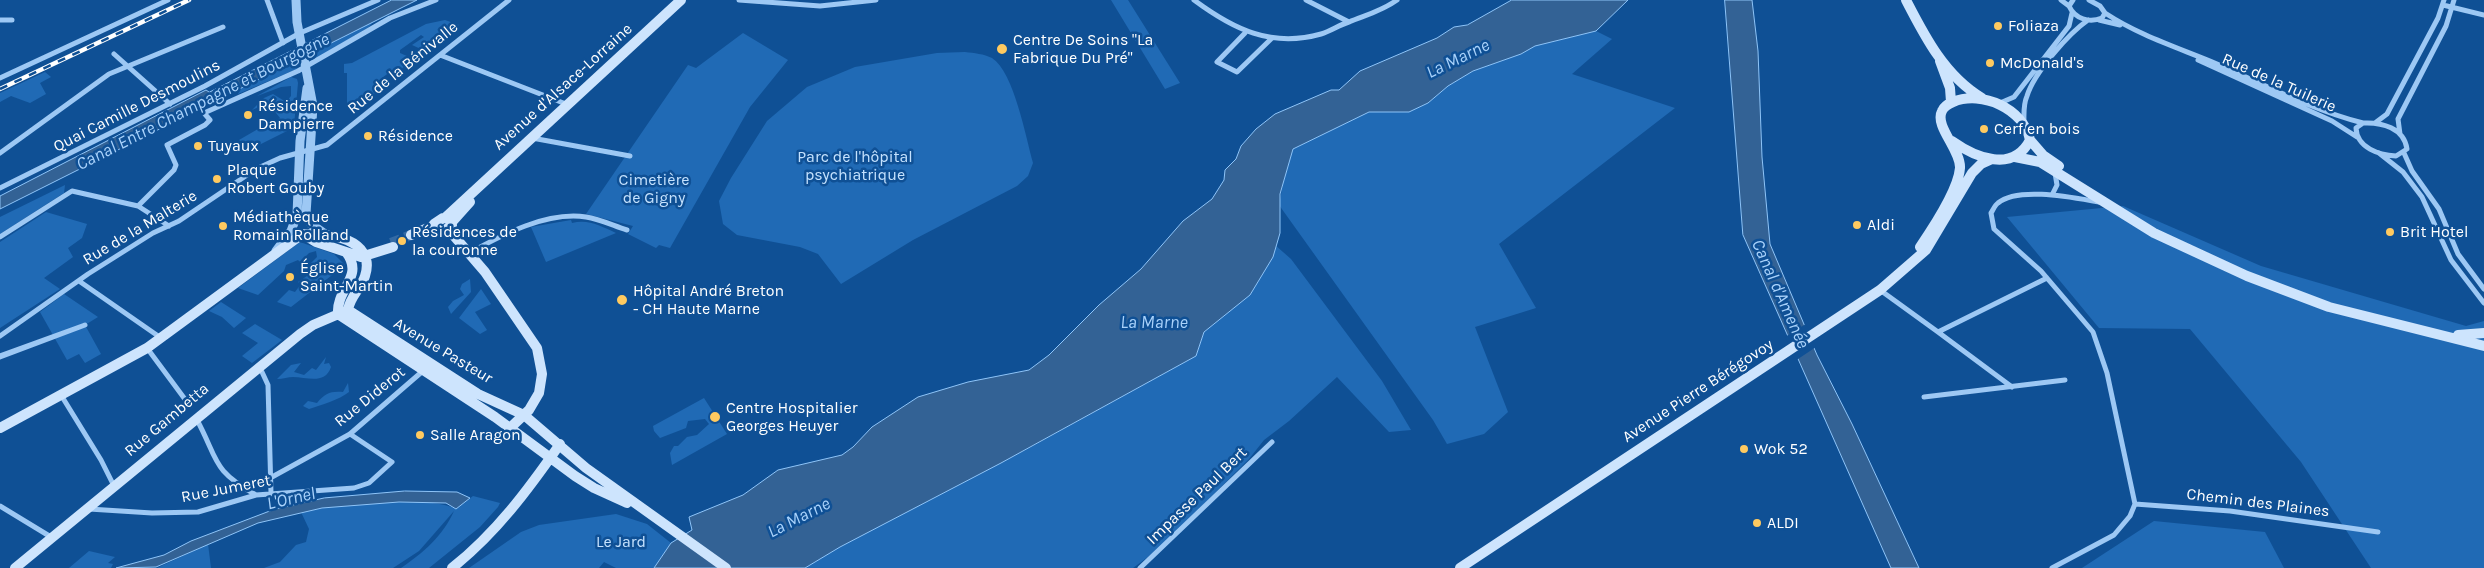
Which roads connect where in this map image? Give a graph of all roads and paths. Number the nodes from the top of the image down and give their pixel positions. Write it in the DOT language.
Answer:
graph roads {
  1 [pos="168,0"];
  2 [pos="267,0"];
  3 [pos="296,0"];
  4 [pos="378,0"];
  5 [pos="509,0"];
  6 [pos="681,0"];
  7 [pos="739,0"];
  8 [pos="876,0"];
  9 [pos="1194,0"];
  10 [pos="1306,0"];
  11 [pos="1397,0"];
  12 [pos="1906,0"];
  13 [pos="2061,0"];
  14 [pos="2073,0"];
  15 [pos="2089,0"];
  16 [pos="2100,0"];
  17 [pos="2454,0"];
  18 [pos="434,1"];
  19 [pos="2443,2"];
  20 [pos="2069,6"];
  21 [pos="2100,6"];
  22 [pos="2453,8"];
  23 [pos="2072,13"];
  24 [pos="2105,13"];
  25 [pos="2484,15"];
  26 [pos="0,20"];
  27 [pos="12,20"];
  28 [pos="2088,20"];
  29 [pos="2099,20"];
  30 [pos="1349,22"];
  31 [pos="2124,26"];
  32 [pos="223,27"];
  33 [pos="1245,33"];
  34 [pos="300,35"];
  35 [pos="1271,38"];
  36 [pos="284,43"];
  37 [pos="1936,51"];
  38 [pos="114,54"];
  39 [pos="440,55"];
  40 [pos="2189,55"];
  41 [pos="128,67"];
  42 [pos="306,67"];
  43 [pos="0,78"];
  44 [pos="308,83"];
  45 [pos="1985,100"];
  46 [pos="1951,102"];
  47 [pos="1996,103"];
  48 [pos="170,104"];
  49 [pos="566,104"];
  50 [pos="2024,123"];
  51 [pos="2363,123"];
  52 [pos="2375,123"];
  53 [pos="2400,134"];
  54 [pos="2357,137"];
  55 [pos="530,138"];
  56 [pos="2030,140"];
  57 [pos="1952,141"];
  58 [pos="310,151"];
  59 [pos="300,152"];
  60 [pos="0,153"];
  61 [pos="2379,153"];
  62 [pos="2404,153"];
  63 [pos="630,156"];
  64 [pos="2015,157"];
  65 [pos="1992,159"];
  66 [pos="2053,170"];
  67 [pos="0,188"];
  68 [pos="2052,195"];
  69 [pos="2102,202"];
  70 [pos="138,206"];
  71 [pos="296,215"];
  72 [pos="449,223"];
  73 [pos="169,226"];
  74 [pos="627,230"];
  75 [pos="303,234"];
  76 [pos="325,234"];
  77 [pos="0,236"];
  78 [pos="412,237"];
  79 [pos="392,245"];
  80 [pos="344,251"];
  81 [pos="275,252"];
  82 [pos="469,253"];
  83 [pos="366,255"];
  84 [pos="1912,261"];
  85 [pos="2047,278"];
  86 [pos="79,281"];
  87 [pos="2484,289"];
  88 [pos="1880,290"];
  89 [pos="2484,303"];
  90 [pos="343,312"];
  91 [pos="85,325"];
  92 [pos="1938,332"];
  93 [pos="2484,333"];
  94 [pos="0,336"];
  95 [pos="160,338"];
  96 [pos="2484,346"];
  97 [pos="147,348"];
  98 [pos="0,356"];
  99 [pos="428,367"];
  100 [pos="256,368"];
  101 [pos="2065,380"];
  102 [pos="2012,386"];
  103 [pos="60,395"];
  104 [pos="1924,397"];
  105 [pos="190,406"];
  106 [pos="524,415"];
  107 [pos="196,418"];
  108 [pos="0,428"];
  109 [pos="510,428"];
  110 [pos="350,434"];
  111 [pos="1272,442"];
  112 [pos="560,444"];
  113 [pos="551,458"];
  114 [pos="272,477"];
  115 [pos="114,486"];
  116 [pos="272,493"];
  117 [pos="256,495"];
  118 [pos="2135,504"];
  119 [pos="0,506"];
  120 [pos="86,509"];
  121 [pos="651,514"];
  122 [pos="2378,532"];
  123 [pos="52,537"];
  124 [pos="15,568"];
  125 [pos="452,568"];
  126 [pos="726,568"];
  127 [pos="1140,568"];
  128 [pos="1460,568"];
  129 [pos="2052,568"];
  1 -- 43 [label="street"];
  2 -- 36 [label="street"];
  3 -- 34 [label="street"];
  4 -- 34 [label="street, Quai Camille Desmoulins"];
  5 -- 39 [label="street, Rue de la Bénivalle"];
  6 -- 49 [label="main road, Avenue d'Alsace-Lorraine"];
  7 -- 8 [label="street"];
  9 -- 33 [label="street"];
  10 -- 30 [label="street"];
  11 -- 30 [label="street"];
  12 -- 37 [label="main road"];
  13 -- 20 [label="street"];
  14 -- 20 [label="street"];
  15 -- 21 [label="street"];
  16 -- 21 [label="street"];
  17 -- 22 [label="street"];
  18 -- 42 [label="street"];
  19 -- 22 [label="street"];
  19 -- 52 [label="street"];
  20 -- 23 [label="street"];
  21 -- 24 [label="street"];
  22 -- 25 [label="street"];
  22 -- 53 [label="street"];
  23 -- 28 [label="street"];
  23 -- 47 [label="street"];
  24 -- 29 [label="street"];
  24 -- 31 [label="street, Rue de la Tuilerie"];
  26 -- 27 [label="street"];
  28 -- 29 [label="street, Rue de la Tuilerie"];
  28 -- 50 [label="street"];
  29 -- 31 [label="street, Rue de la Tuilerie"];
  30 -- 35 [label="street"];
  31 -- 40 [label="street, Rue de la Tuilerie"];
  32 -- 41 [label="street"];
  33 -- 35 [label="street"];
  33 -- 35 [label="street"];
  34 -- 36 [label="street, Quai Camille Desmoulins"];
  34 -- 42 [label="street"];
  36 -- 48 [label="street, Quai Camille Desmoulins"];
  37 -- 45 [label="main road"];
  37 -- 46 [label="main road"];
  38 -- 41 [label="street"];
  39 -- 49 [label="street"];
  39 -- 58 [label="street, Rue de la Bénivalle"];
  40 -- 51 [label="street, Rue de la Tuilerie"];
  40 -- 54 [label="street, Rue de la Tuilerie"];
  41 -- 48 [label="street"];
  41 -- 60 [label="street"];
  42 -- 44 [label="street"];
  42 -- 70 [label="street"];
  44 -- 58 [label="street"];
  44 -- 59 [label="street"];
  45 -- 46 [label="main road"];
  45 -- 47 [label="main road"];
  46 -- 57 [label="main road"];
  47 -- 50 [label="main road"];
  48 -- 67 [label="street, Quai Camille Desmoulins"];
  49 -- 55 [label="main road, Avenue d'Alsace-Lorraine"];
  50 -- 56 [label="main road"];
  51 -- 52 [label="street, Rue de la Tuilerie"];
  51 -- 54 [label="street"];
  52 -- 53 [label="street"];
  53 -- 62 [label="street"];
  54 -- 61 [label="street, Rue de la Tuilerie"];
  55 -- 63 [label="street"];
  55 -- 72 [label="main road, Avenue d'Alsace-Lorraine"];
  56 -- 64 [label="main road"];
  56 -- 93 [label="main road"];
  57 -- 65 [label="main road"];
  57 -- 84 [label="main road"];
  58 -- 59 [label="street, Rue de la Bénivalle"];
  58 -- 76 [label="street"];
  59 -- 71 [label="street"];
  59 -- 73 [label="street, Rue de la Malterie"];
  61 -- 62 [label="street"];
  61 -- 89 [label="street, Rue de la Tuilerie"];
  62 -- 87 [label="street"];
  64 -- 65 [label="main road"];
  64 -- 66 [label="main road"];
  65 -- 84 [label="main road"];
  66 -- 68 [label="street"];
  66 -- 69 [label="main road"];
  68 -- 69 [label="street"];
  68 -- 85 [label="street"];
  69 -- 96 [label="main road"];
  70 -- 73 [label="street"];
  70 -- 77 [label="street"];
  71 -- 75 [label="street"];
  71 -- 81 [label="street"];
  72 -- 78 [label="main road"];
  72 -- 82 [label="main road"];
  73 -- 86 [label="street, Rue de la Malterie"];
  74 -- 82 [label="street"];
  75 -- 76 [label="main road"];
  75 -- 80 [label="main road"];
  75 -- 81 [label="main road"];
  76 -- 83 [label="main road"];
  79 -- 83 [label="main road"];
  80 -- 83 [label="main road"];
  80 -- 90 [label="main road"];
  81 -- 95 [label="main road"];
  82 -- 106 [label="main road"];
  83 -- 90 [label="main road"];
  84 -- 88 [label="main road, Avenue Pierre Bérégovoy"];
  85 -- 92 [label="street"];
  85 -- 118 [label="street"];
  86 -- 94 [label="street, Rue de la Malterie"];
  86 -- 95 [label="street"];
  88 -- 92 [label="street"];
  88 -- 128 [label="main road, Avenue Pierre Bérégovoy"];
  90 -- 99 [label="main road, Avenue Pasteur"];
  90 -- 100 [label="main road, Rue Gambetta"];
  91 -- 98 [label="street"];
  92 -- 102 [label="street"];
  95 -- 97 [label="main road"];
  97 -- 103 [label="main road"];
  97 -- 105 [label="street"];
  99 -- 106 [label="main road, Avenue Pasteur"];
  99 -- 109 [label="main road, Avenue Pasteur"];
  99 -- 110 [label="street, Rue Diderot"];
  100 -- 107 [label="main road, Rue Gambetta"];
  100 -- 114 [label="street"];
  101 -- 102 [label="street"];
  102 -- 104 [label="street"];
  103 -- 108 [label="main road"];
  103 -- 115 [label="street"];
  106 -- 109 [label="main road"];
  106 -- 112 [label="main road, Avenue Pasteur"];
  107 -- 115 [label="main road, Rue Gambetta"];
  107 -- 117 [label="street"];
  109 -- 113 [label="main road, Avenue Pasteur"];
  110 -- 114 [label="street, Rue Diderot"];
  110 -- 116 [label="street, Rue Jumeret"];
  111 -- 127 [label="street, Impasse Paul Bert"];
  112 -- 113 [label="main road"];
  112 -- 121 [label="main road, Avenue Pasteur"];
  113 -- 121 [label="main road, Avenue Pasteur"];
  113 -- 125 [label="main road"];
  114 -- 116 [label="street"];
  115 -- 120 [label="main road, Rue Gambetta"];
  116 -- 117 [label="street, Rue Jumeret"];
  117 -- 120 [label="street, Rue Jumeret"];
  118 -- 122 [label="street, Chemin des Plaines"];
  118 -- 129 [label="street"];
  119 -- 123 [label="street"];
  120 -- 123 [label="main road, Rue Gambetta"];
  121 -- 126 [label="main road"];
  123 -- 124 [label="main road, Rue Gambetta"];
}
